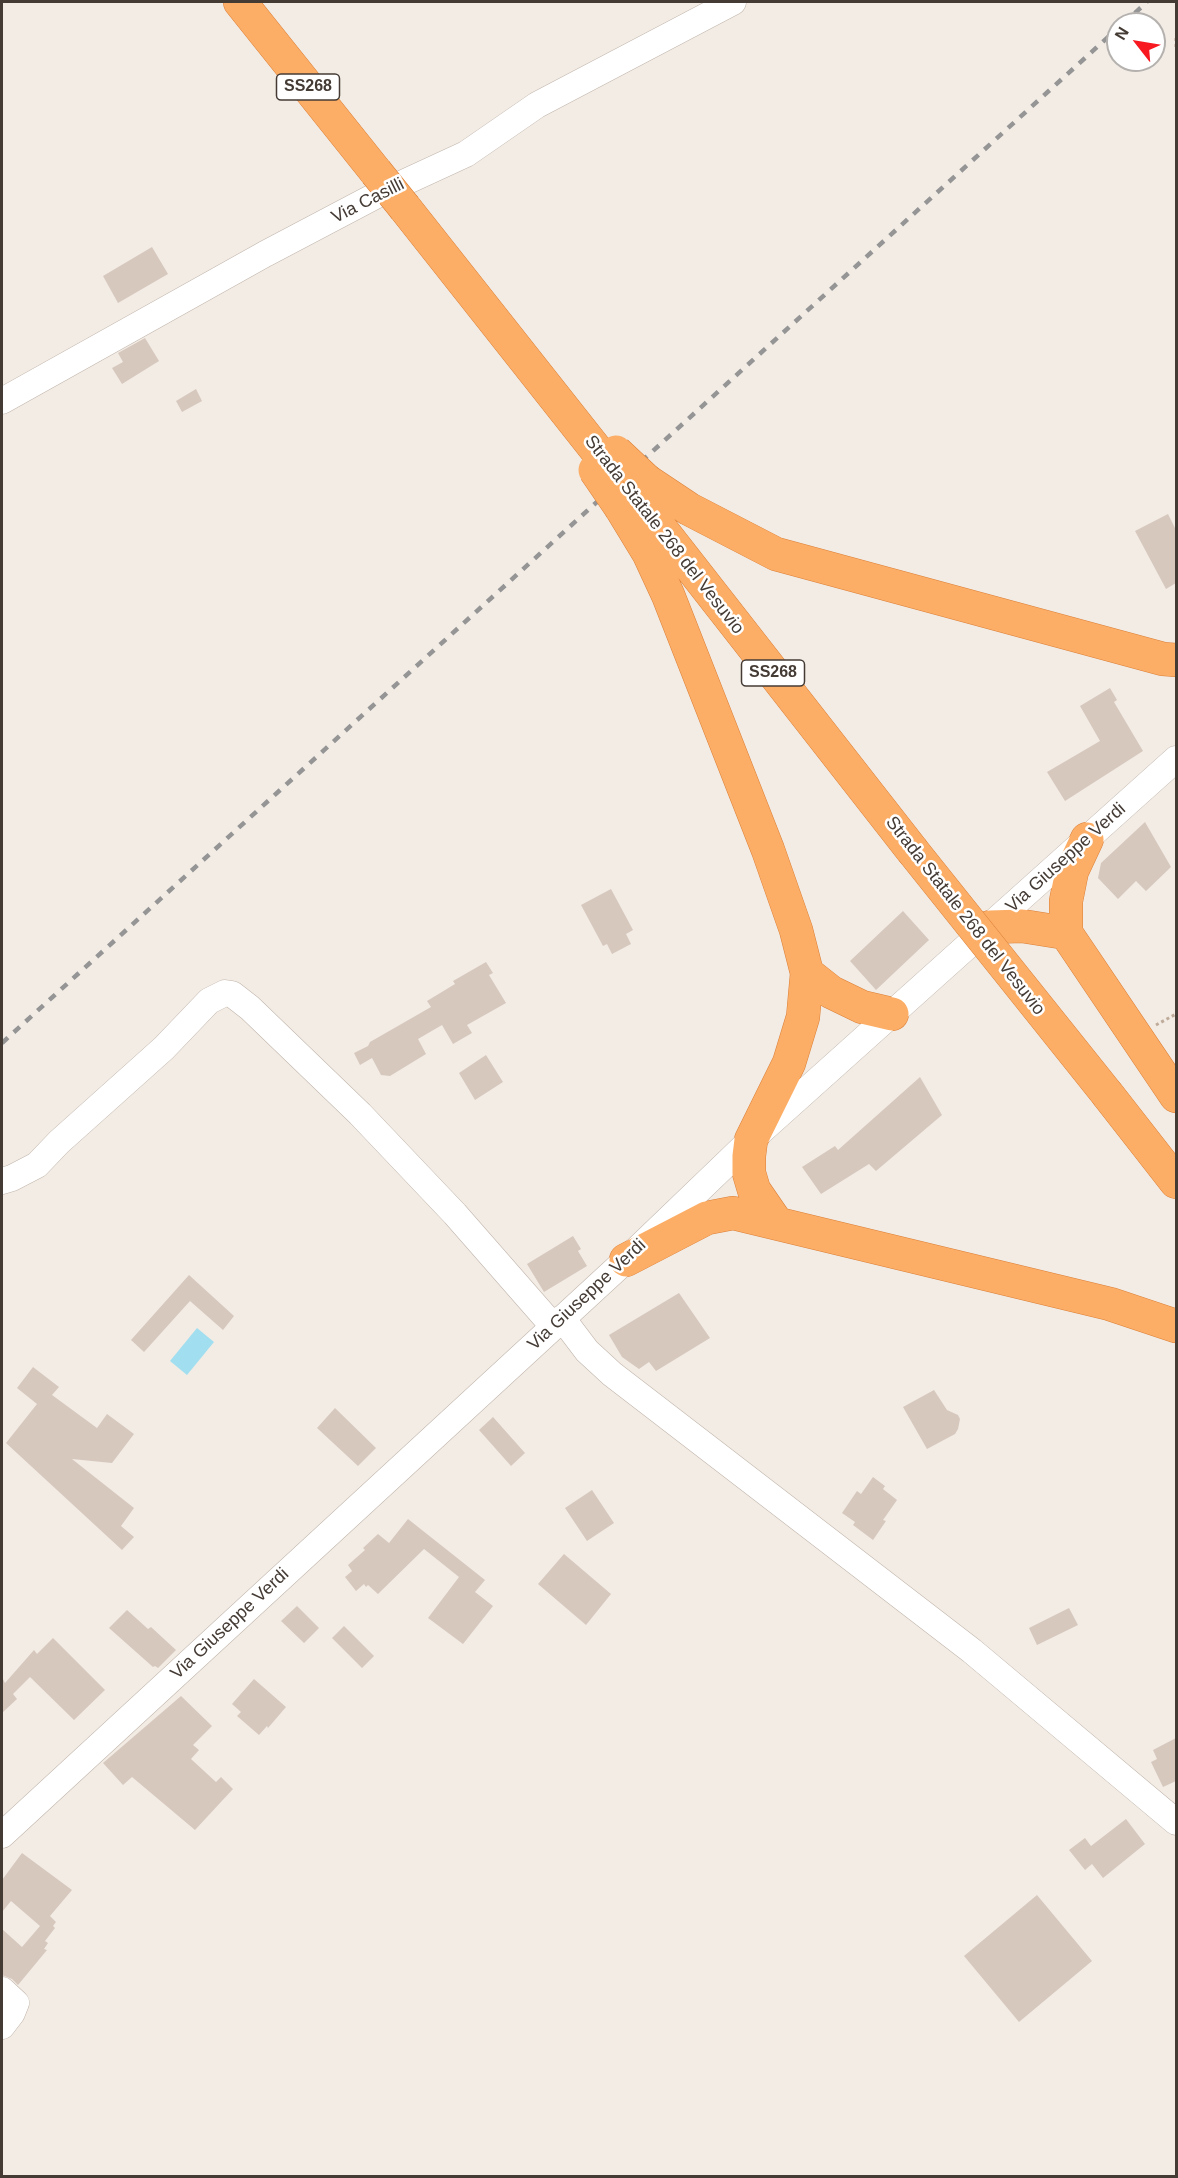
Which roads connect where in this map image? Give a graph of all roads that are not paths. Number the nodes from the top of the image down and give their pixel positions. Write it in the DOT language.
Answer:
graph roads {
  1 [pos="240,2"];
  2 [pos="733,2"];
  3 [pos="470,291"];
  4 [pos="2,401"];
  5 [pos="605,461"];
  6 [pos="634,495"];
  7 [pos="1172,666"];
  8 [pos="1176,759"];
  9 [pos="1087,839"];
  10 [pos="990,927"];
  11 [pos="1066,933"];
  12 [pos="807,973"];
  13 [pos="892,1014"];
  14 [pos="1176,1096"];
  15 [pos="751,1140"];
  16 [pos="2,1181"];
  17 [pos="1176,1182"];
  18 [pos="776,1222"];
  19 [pos="626,1260"];
  20 [pos="557,1322"];
  21 [pos="1176,1326"];
  22 [pos="1176,1822"];
  23 [pos="2,1835"];
  24 [pos="2,1990"];
  25 [pos="2,2026"];
  1 -- 3 [label="highway, SS268, bridge"];
  2 -- 4 [label="street, Via Casilli"];
  3 -- 5 [label="highway, SS268"];
  3 -- 5 [label="highway"];
  5 -- 6 [label="highway, bridge"];
  6 -- 7 [label="highway"];
  6 -- 12 [label="highway"];
  6 -- 17 [label="highway, Strada Statale 268 del Vesuvio / SS268, bridge"];
  8 -- 9 [label="street, Via Giuseppe Verdi"];
  9 -- 10 [label="street, Via Giuseppe Verdi"];
  9 -- 11 [label="highway"];
  10 -- 11 [label="highway"];
  10 -- 13 [label="street, Via Giuseppe Verdi"];
  11 -- 14 [label="highway"];
  12 -- 13 [label="highway"];
  12 -- 15 [label="highway"];
  13 -- 15 [label="street, Via Giuseppe Verdi"];
  15 -- 18 [label="highway"];
  15 -- 19 [label="street, Via Giuseppe Verdi"];
  16 -- 20 [label="street"];
  18 -- 19 [label="highway"];
  18 -- 21 [label="highway"];
  19 -- 20 [label="street, Via Giuseppe Verdi"];
  20 -- 22 [label="street"];
  20 -- 23 [label="street, Via Giuseppe Verdi"];
  24 -- 25 [label="street"];
}
